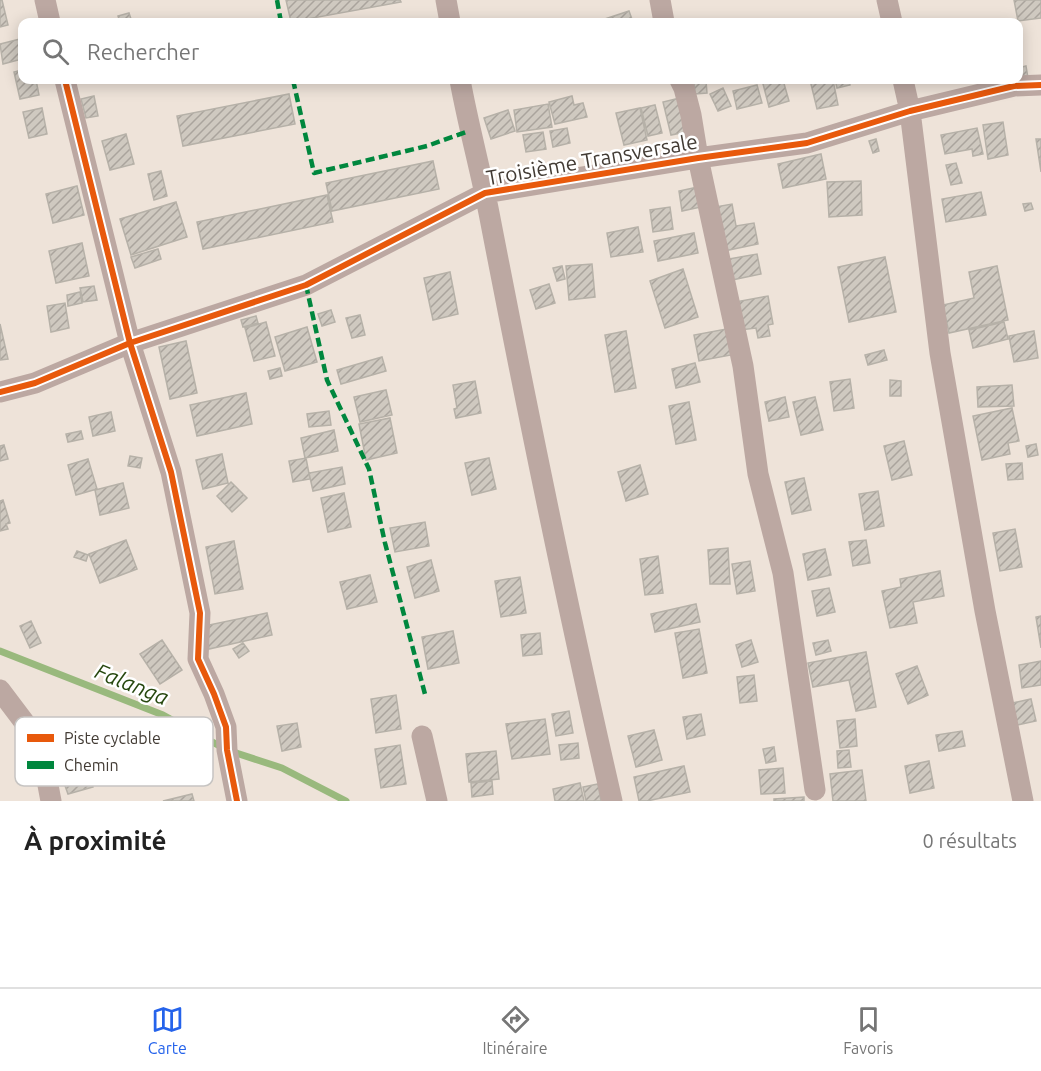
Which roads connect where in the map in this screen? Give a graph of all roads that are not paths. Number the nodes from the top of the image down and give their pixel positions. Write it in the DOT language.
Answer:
graph roads {
  1 [pos="45,0"];
  2 [pos="446,0"];
  3 [pos="660,0"];
  4 [pos="887,0"];
  5 [pos="49,18"];
  6 [pos="449,18"];
  7 [pos="663,18"];
  8 [pos="891,18"];
  9 [pos="66,84"];
  10 [pos="461,84"];
  11 [pos="682,84"];
  12 [pos="904,84"];
  13 [pos="1041,84"];
  14 [pos="910,111"];
  15 [pos="698,158"];
  16 [pos="485,193"];
  17 [pos="130,343"];
  18 [pos="0,392"];
  19 [pos="0,690"];
  20 [pos="20,717"];
  21 [pos="422,736"];
  22 [pos="48,786"];
  23 [pos="815,790"];
  24 [pos="51,801"];
  25 [pos="237,801"];
  26 [pos="437,801"];
  27 [pos="612,801"];
  28 [pos="1023,801"];
  1 -- 5 [label="street"];
  2 -- 6 [label="street"];
  3 -- 7 [label="street"];
  4 -- 8 [label="street"];
  9 -- 17 [label="street"];
  10 -- 16 [label="street"];
  11 -- 15 [label="street"];
  12 -- 14 [label="street"];
  13 -- 14 [label="street, Troisième Transversale"];
  14 -- 15 [label="street, Troisième Transversale"];
  14 -- 28 [label="street"];
  15 -- 16 [label="street, Troisième Transversale"];
  15 -- 23 [label="street"];
  16 -- 17 [label="street, Troisième Transversale"];
  16 -- 27 [label="street"];
  17 -- 18 [label="street, Troisième Transversale"];
  17 -- 25 [label="street"];
  19 -- 20 [label="street"];
  21 -- 26 [label="street"];
  22 -- 24 [label="street"];
}
